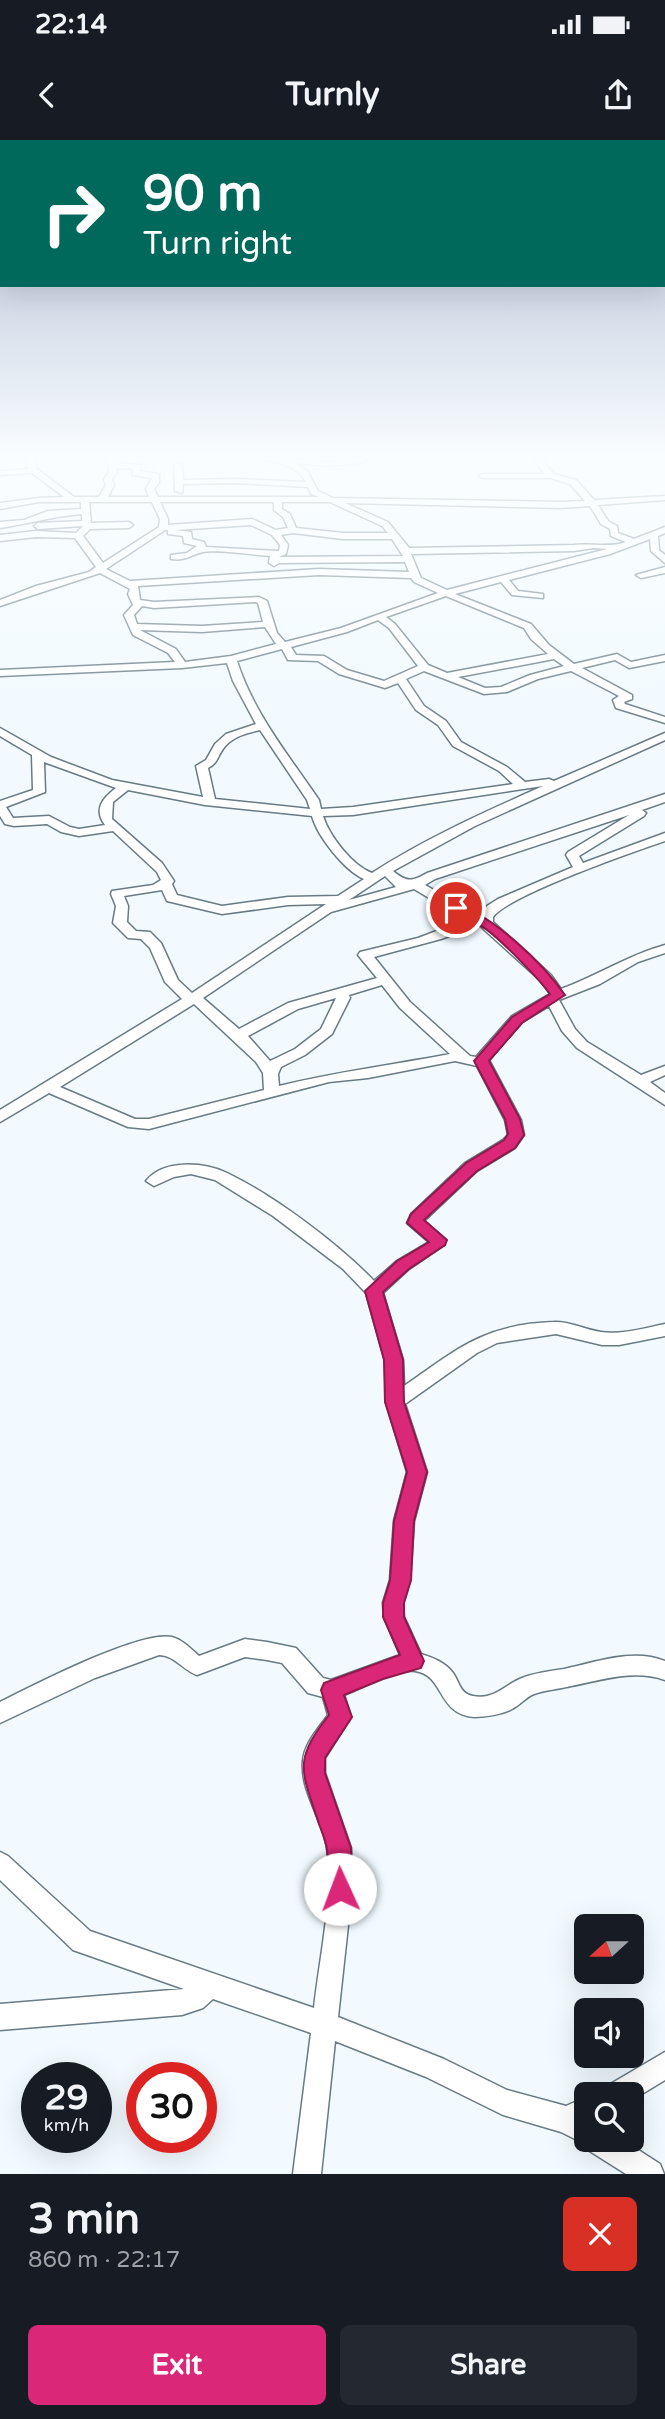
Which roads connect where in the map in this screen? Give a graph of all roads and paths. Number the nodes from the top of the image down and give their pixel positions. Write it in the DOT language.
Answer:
graph roads {
  1 [pos="90,550"];
  2 [pos="130,550"];
  3 [pos="199,550"];
  4 [pos="218,550"];
  5 [pos="284,550"];
  6 [pos="404,550"];
  7 [pos="505,550"];
  8 [pos="545,550"];
  9 [pos="610,550"];
  10 [pos="407,555"];
  11 [pos="174,557"];
  12 [pos="276,557"];
  13 [pos="558,566"];
  14 [pos="100,569"];
  15 [pos="665,570"];
  16 [pos="280,574"];
  17 [pos="414,575"];
  18 [pos="641,575"];
  19 [pos="503,579"];
  20 [pos="131,584"];
  21 [pos="447,593"];
  22 [pos="540,596"];
  23 [pos="137,602"];
  24 [pos="0,603"];
  25 [pos="378,616"];
  26 [pos="269,624"];
  27 [pos="134,626"];
  28 [pos="285,646"];
  29 [pos="556,656"];
  30 [pos="231,659"];
  31 [pos="665,659"];
  32 [pos="182,665"];
  33 [pos="575,666"];
  34 [pos="424,667"];
  35 [pos="0,673"];
  36 [pos="444,676"];
  37 [pos="400,678"];
  38 [pos="665,720"];
  39 [pos="263,726"];
  40 [pos="0,731"];
  41 [pos="665,736"];
  42 [pos="38,754"];
  43 [pos="562,783"];
  44 [pos="126,786"];
  45 [pos="524,787"];
  46 [pos="665,798"];
  47 [pos="210,801"];
  48 [pos="650,803"];
  49 [pos="0,805"];
  50 [pos="317,813"];
  51 [pos="112,828"];
  52 [pos="665,837"];
  53 [pos="580,869"];
  54 [pos="379,874"];
  55 [pos="166,885"];
  56 [pos="416,885"];
  57 [pos="340,900"];
  58 [pos="320,913"];
  59 [pos="483,922"];
  60 [pos="665,949"];
  61 [pos="386,980"];
  62 [pos="341,991"];
  63 [pos="555,997"];
  64 [pos="193,998"];
  65 [pos="237,1036"];
  66 [pos="474,1060"];
  67 [pos="665,1070"];
  68 [pos="271,1073"];
  69 [pos="639,1081"];
  70 [pos="48,1087"];
  71 [pos="271,1093"];
  72 [pos="665,1100"];
  73 [pos="0,1117"];
  74 [pos="154,1181"];
  75 [pos="374,1291"];
  76 [pos="665,1330"];
  77 [pos="394,1402"];
  78 [pos="413,1661"];
  79 [pos="665,1671"];
  80 [pos="332,1690"];
  81 [pos="0,1713"];
  82 [pos="0,1864"];
  83 [pos="209,1986"];
  84 [pos="0,2017"];
  85 [pos="326,2026"];
  86 [pos="665,2065"];
  87 [pos="637,2082"];
  88 [pos="574,2120"];
  89 [pos="616,2152"];
  90 [pos="306,2174"];
  91 [pos="650,2174"];
  1 -- 14 [label="street"];
  2 -- 14 [label="street"];
  3 -- 11 [label="street"];
  4 -- 12 [label="street"];
  5 -- 12 [label="street"];
  6 -- 10 [label="street"];
  7 -- 10 [label="street"];
  8 -- 13 [label="street"];
  9 -- 13 [label="street"];
  10 -- 12 [label="street"];
  10 -- 17 [label="street"];
  12 -- 16 [label="street"];
  13 -- 19 [label="street"];
  14 -- 20 [label="street"];
  14 -- 24 [label="street"];
  15 -- 18 [label="street"];
  16 -- 17 [label="street"];
  16 -- 20 [label="street"];
  17 -- 21 [label="street"];
  19 -- 21 [label="street"];
  19 -- 22 [label="street"];
  20 -- 23 [label="street"];
  21 -- 25 [label="street"];
  21 -- 29 [label="street"];
  23 -- 26 [label="street"];
  23 -- 27 [label="street"];
  25 -- 28 [label="street"];
  25 -- 34 [label="street"];
  26 -- 27 [label="street"];
  26 -- 28 [label="street"];
  27 -- 32 [label="street"];
  28 -- 30 [label="street"];
  28 -- 37 [label="street"];
  29 -- 33 [label="street"];
  29 -- 36 [label="street"];
  30 -- 32 [label="street"];
  30 -- 39 [label="street"];
  31 -- 33 [label="street"];
  32 -- 35 [label="street"];
  33 -- 36 [label="street"];
  33 -- 38 [label="street"];
  34 -- 36 [label="street"];
  34 -- 37 [label="street"];
  37 -- 45 [label="street"];
  39 -- 47 [label="street"];
  39 -- 50 [label="street"];
  40 -- 42 [label="street"];
  41 -- 43 [label="street"];
  42 -- 44 [label="street"];
  42 -- 49 [label="street"];
  43 -- 45 [label="street"];
  43 -- 54 [label="street"];
  44 -- 47 [label="street"];
  44 -- 51 [label="street"];
  45 -- 50 [label="street"];
  46 -- 48 [label="street"];
  47 -- 50 [label="street"];
  48 -- 53 [label="street"];
  48 -- 56 [label="street"];
  49 -- 51 [label="street"];
  50 -- 54 [label="street"];
  51 -- 55 [label="street"];
  52 -- 53 [label="street"];
  53 -- 59 [label="street"];
  54 -- 56 [label="street"];
  54 -- 57 [label="street"];
  55 -- 57 [label="street"];
  55 -- 64 [label="street"];
  56 -- 58 [label="street"];
  56 -- 59 [label="street"];
  57 -- 58 [label="street"];
  58 -- 64 [label="street"];
  59 -- 61 [label="street"];
  59 -- 63 [label="street"];
  60 -- 63 [label="street"];
  61 -- 62 [label="street"];
  61 -- 66 [label="street"];
  62 -- 65 [label="street"];
  62 -- 68 [label="street"];
  63 -- 66 [label="street"];
  63 -- 69 [label="street"];
  64 -- 65 [label="street"];
  64 -- 70 [label="street"];
  65 -- 68 [label="street"];
  66 -- 71 [label="street"];
  66 -- 75 [label="street"];
  67 -- 69 [label="street"];
  68 -- 71 [label="street"];
  69 -- 72 [label="street"];
  70 -- 71 [label="street"];
  70 -- 73 [label="street"];
  74 -- 75 [label="street"];
  75 -- 77 [label="street"];
  76 -- 77 [label="street"];
  77 -- 78 [label="street"];
  78 -- 79 [label="street"];
  78 -- 80 [label="street"];
  80 -- 81 [label="street"];
  80 -- 85 [label="street"];
  82 -- 83 [label="street"];
  83 -- 84 [label="street"];
  83 -- 85 [label="street"];
  85 -- 88 [label="street"];
  85 -- 90 [label="street"];
  86 -- 87 [label="street"];
  89 -- 91 [label="street"];
}
